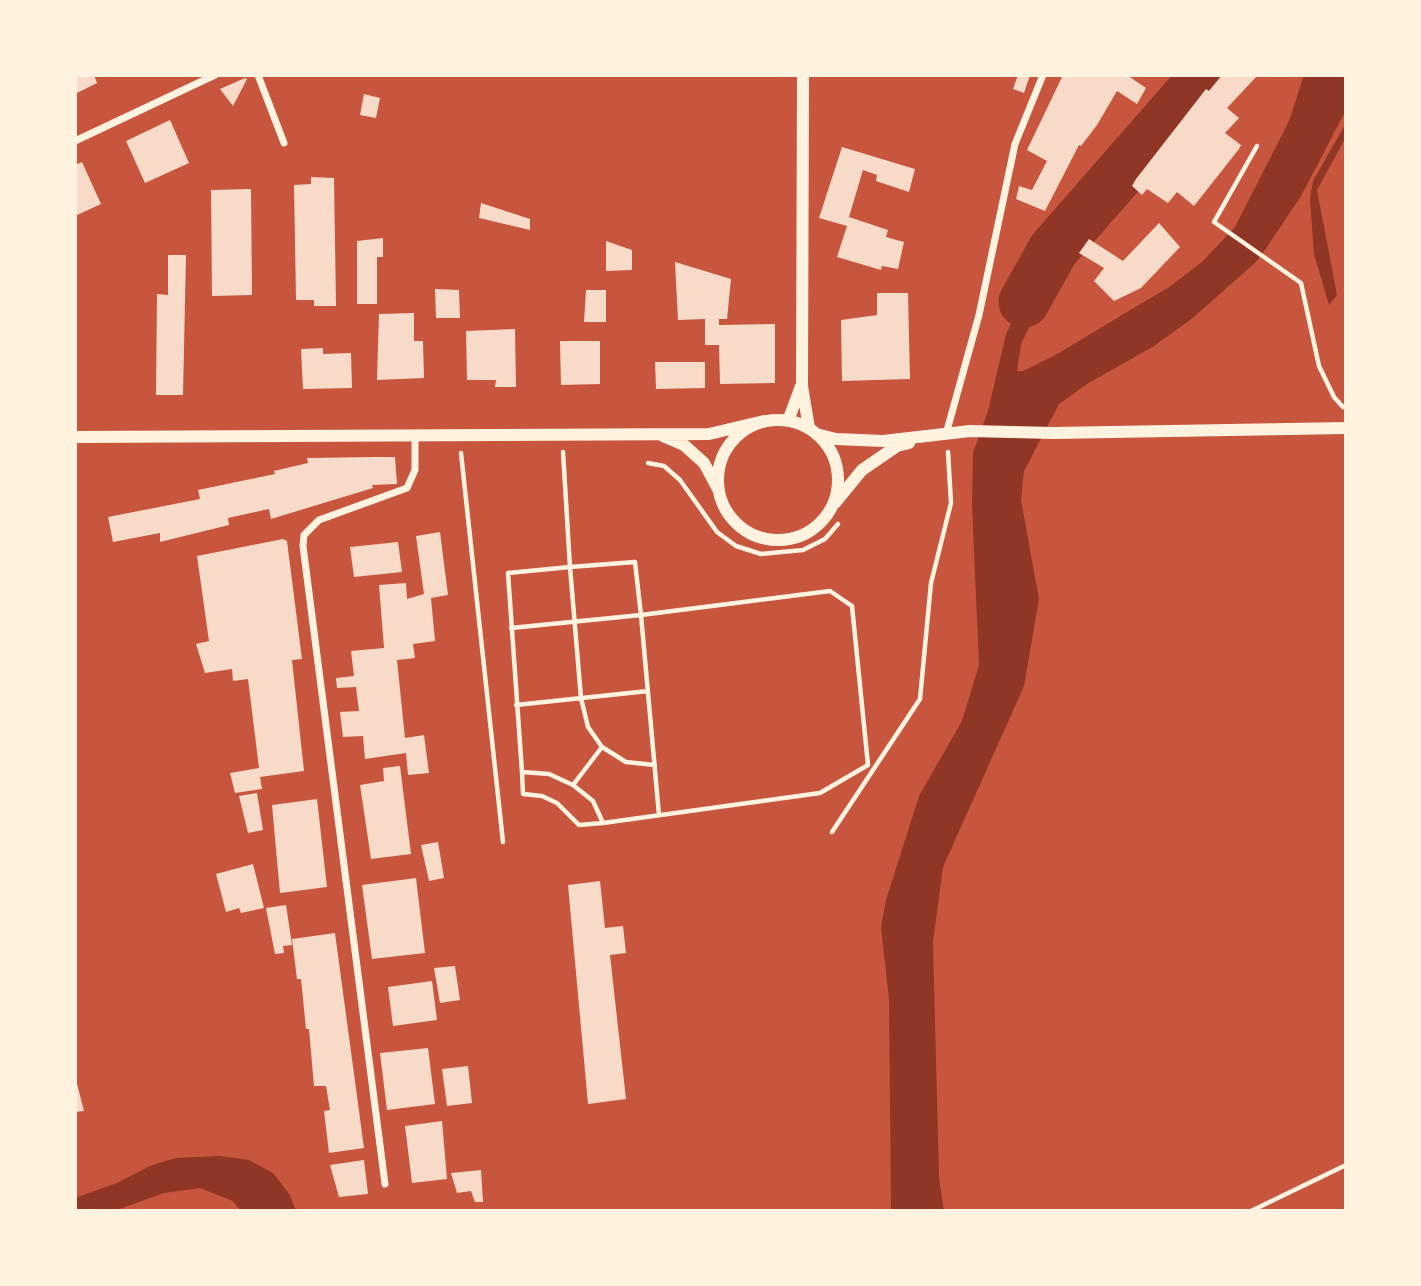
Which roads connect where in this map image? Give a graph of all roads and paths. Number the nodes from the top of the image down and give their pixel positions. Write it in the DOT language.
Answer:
graph roads {
  1 [pos="215,75"];
  2 [pos="258,75"];
  3 [pos="803,75"];
  4 [pos="1043,75"];
  5 [pos="75,141"];
  6 [pos="284,143"];
  7 [pos="1257,146"];
  8 [pos="802,386"];
  9 [pos="1346,411"];
  10 [pos="764,421"];
  11 [pos="788,421"];
  12 [pos="1346,428"];
  13 [pos="813,431"];
  14 [pos="656,433"];
  15 [pos="459,434"];
  16 [pos="563,434"];
  17 [pos="946,434"];
  18 [pos="415,435"];
  19 [pos="932,436"];
  20 [pos="75,437"];
  21 [pos="948,449"];
  22 [pos="937,452"];
  23 [pos="648,463"];
  24 [pos="720,494"];
  25 [pos="829,511"];
  26 [pos="842,519"];
  27 [pos="570,567"];
  28 [pos="641,615"];
  29 [pos="574,622"];
  30 [pos="511,628"];
  31 [pos="648,691"];
  32 [pos="581,698"];
  33 [pos="516,705"];
  34 [pos="602,747"];
  35 [pos="654,765"];
  36 [pos="522,772"];
  37 [pos="573,785"];
  38 [pos="659,816"];
  39 [pos="603,823"];
  40 [pos="832,832"];
  41 [pos="503,842"];
  42 [pos="1346,1164"];
  43 [pos="385,1184"];
  44 [pos="1251,1211"];
  1 -- 5 [label="street"];
  2 -- 6 [label="street"];
  3 -- 8 [label="street"];
  4 -- 17 [label="street"];
  7 -- 9 [label="path"];
  8 -- 11 [label="street"];
  8 -- 13 [label="street"];
  10 -- 11 [label="street"];
  10 -- 14 [label="street"];
  10 -- 24 [label="street"];
  11 -- 13 [label="street"];
  12 -- 17 [label="street"];
  13 -- 19 [label="street"];
  13 -- 25 [label="street"];
  14 -- 16 [label="street"];
  14 -- 24 [label="street"];
  15 -- 16 [label="street"];
  15 -- 18 [label="street"];
  15 -- 41 [label="path"];
  16 -- 27 [label="path"];
  17 -- 19 [label="street"];
  17 -- 21 [label="path"];
  18 -- 20 [label="street"];
  18 -- 43 [label="street"];
  19 -- 25 [label="street"];
  21 -- 22 [label="path"];
  21 -- 40 [label="path"];
  23 -- 26 [label="path"];
  24 -- 25 [label="street"];
  27 -- 28 [label="path"];
  27 -- 29 [label="path"];
  27 -- 30 [label="path"];
  28 -- 29 [label="path"];
  28 -- 31 [label="path"];
  28 -- 38 [label="path"];
  29 -- 30 [label="path"];
  29 -- 32 [label="path"];
  30 -- 33 [label="path"];
  31 -- 32 [label="path"];
  31 -- 35 [label="path"];
  32 -- 33 [label="path"];
  32 -- 34 [label="path"];
  33 -- 36 [label="path"];
  34 -- 35 [label="path"];
  34 -- 37 [label="path"];
  35 -- 38 [label="path"];
  36 -- 37 [label="path"];
  36 -- 39 [label="path"];
  37 -- 39 [label="path"];
  38 -- 39 [label="path"];
  42 -- 44 [label="path"];
}
